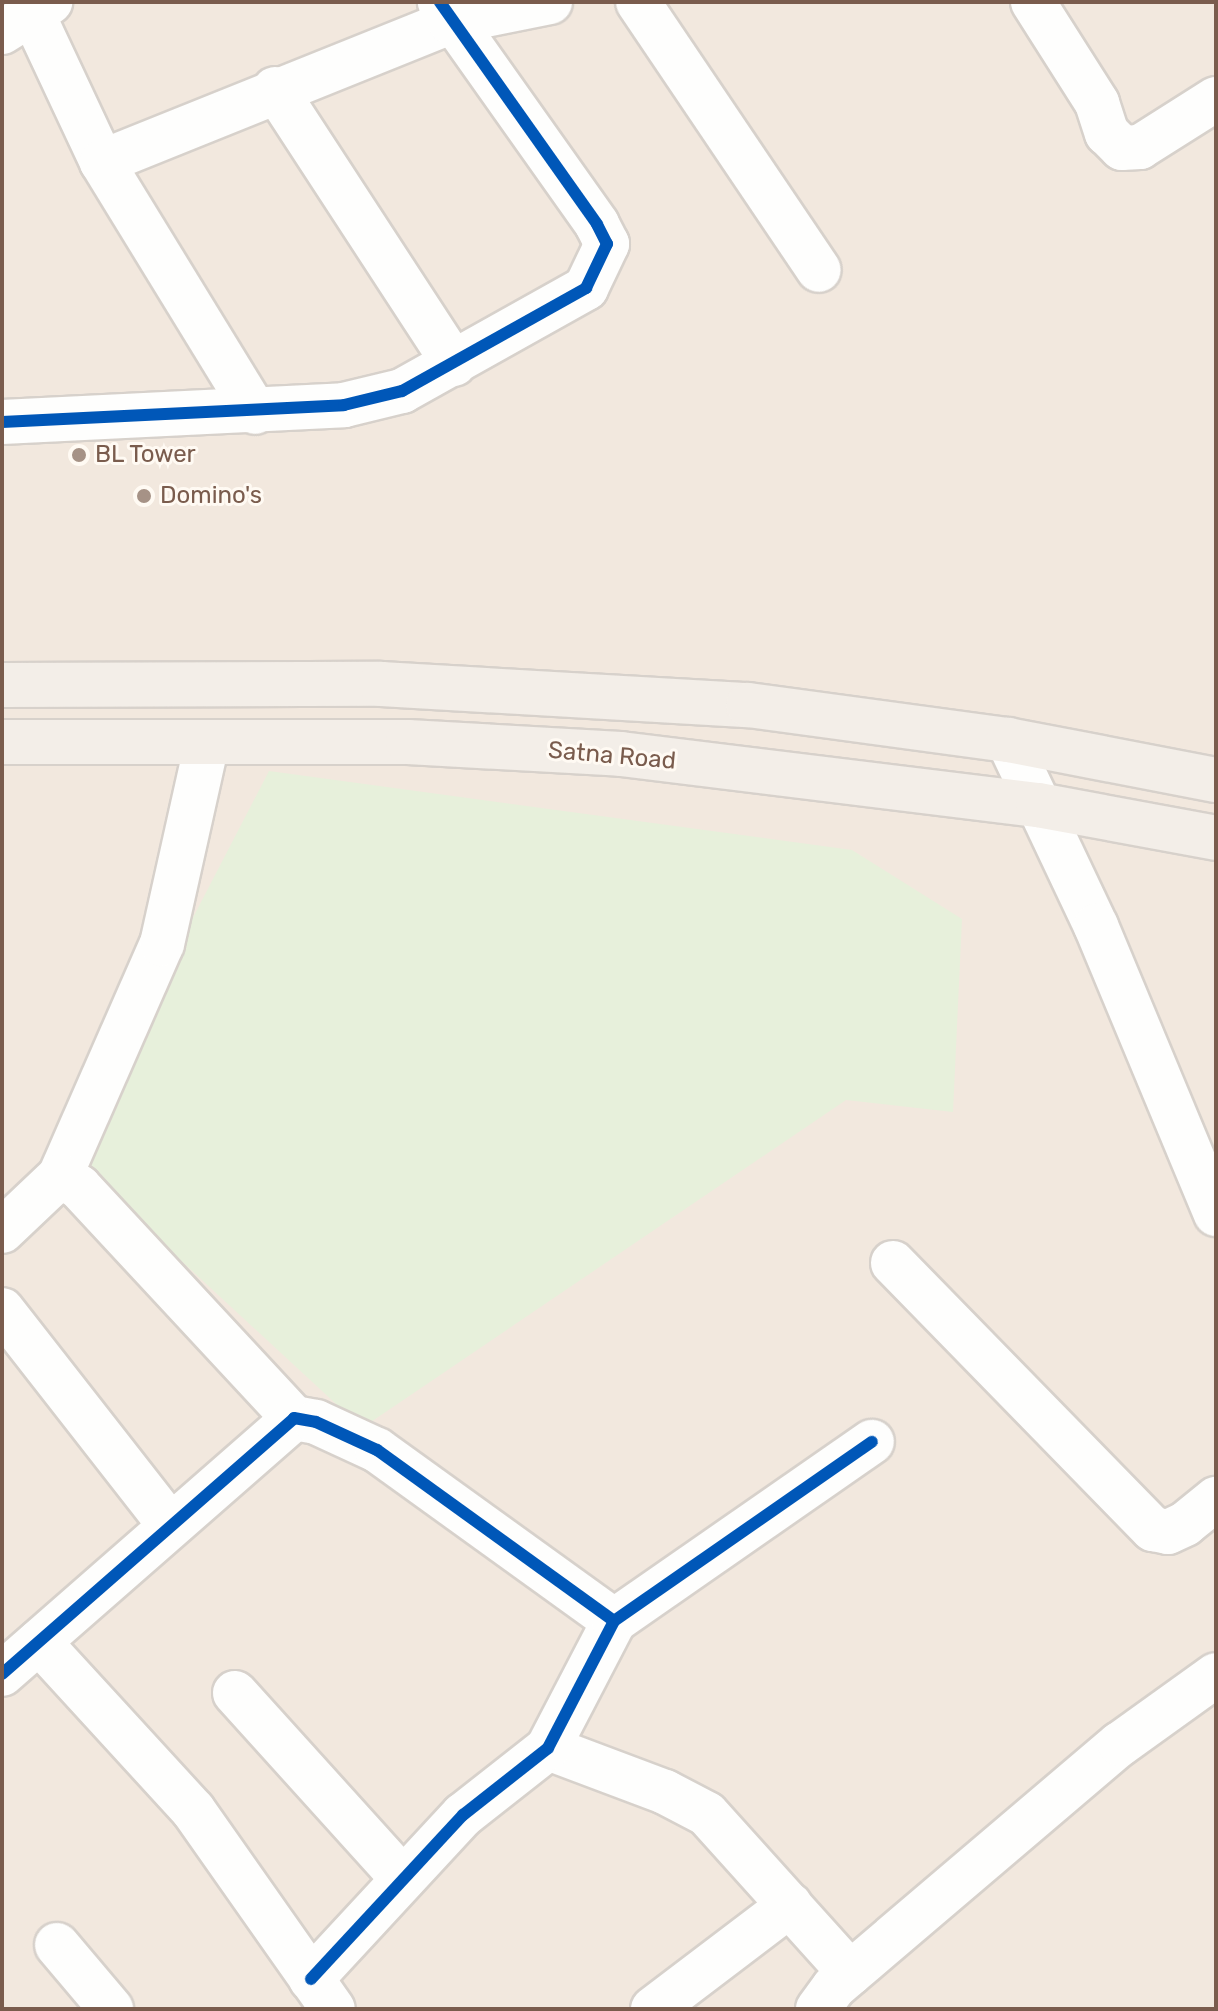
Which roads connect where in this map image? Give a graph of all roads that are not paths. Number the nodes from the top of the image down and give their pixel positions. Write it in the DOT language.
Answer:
graph roads {
  1 [pos="550,2"];
  2 [pos="638,2"];
  3 [pos="1034,2"];
  4 [pos="29,12"];
  5 [pos="445,12"];
  6 [pos="275,89"];
  7 [pos="1216,99"];
  8 [pos="102,162"];
  9 [pos="819,270"];
  10 [pos="454,364"];
  11 [pos="255,412"];
  12 [pos="2,422"];
  13 [pos="2,685"];
  14 [pos="1008,740"];
  15 [pos="2,742"];
  16 [pos="207,743"];
  17 [pos="1216,780"];
  18 [pos="1038,805"];
  19 [pos="1216,838"];
  20 [pos="60,1176"];
  21 [pos="1216,1214"];
  22 [pos="2,1231"];
  23 [pos="893,1263"];
  24 [pos="2,1310"];
  25 [pos="294,1418"];
  26 [pos="872,1442"];
  27 [pos="1216,1499"];
  28 [pos="170,1525"];
  29 [pos="614,1621"];
  30 [pos="39,1642"];
  31 [pos="2,1674"];
  32 [pos="1216,1675"];
  33 [pos="235,1693"];
  34 [pos="548,1748"];
  35 [pos="402,1878"];
  36 [pos="790,1905"];
  37 [pos="57,1945"];
  38 [pos="850,1973"];
  39 [pos="322,1994"];
  40 [pos="111,2009"];
  41 [pos="653,2009"];
  42 [pos="818,2009"];
  1 -- 5 [label="street"];
  2 -- 9 [label="street"];
  3 -- 7 [label="street"];
  4 -- 8 [label="street"];
  5 -- 6 [label="street"];
  5 -- 10 [label="street"];
  6 -- 8 [label="street"];
  6 -- 10 [label="street"];
  8 -- 11 [label="street"];
  10 -- 11 [label="street"];
  11 -- 12 [label="street"];
  13 -- 14 [label="main road"];
  14 -- 17 [label="main road"];
  14 -- 18 [label="street"];
  15 -- 16 [label="main road, Satna Road"];
  16 -- 18 [label="main road, Satna Road"];
  16 -- 20 [label="street"];
  18 -- 19 [label="main road, Satna Road"];
  18 -- 21 [label="street"];
  20 -- 22 [label="street"];
  20 -- 25 [label="street"];
  23 -- 27 [label="street"];
  24 -- 28 [label="street"];
  25 -- 28 [label="street"];
  25 -- 29 [label="street"];
  26 -- 29 [label="street"];
  28 -- 30 [label="street"];
  29 -- 34 [label="street"];
  30 -- 31 [label="street"];
  30 -- 39 [label="street"];
  32 -- 38 [label="street"];
  33 -- 35 [label="street"];
  34 -- 35 [label="street"];
  34 -- 36 [label="street"];
  35 -- 39 [label="street"];
  36 -- 38 [label="street"];
  36 -- 41 [label="street"];
  37 -- 40 [label="street"];
  38 -- 42 [label="street"];
}
